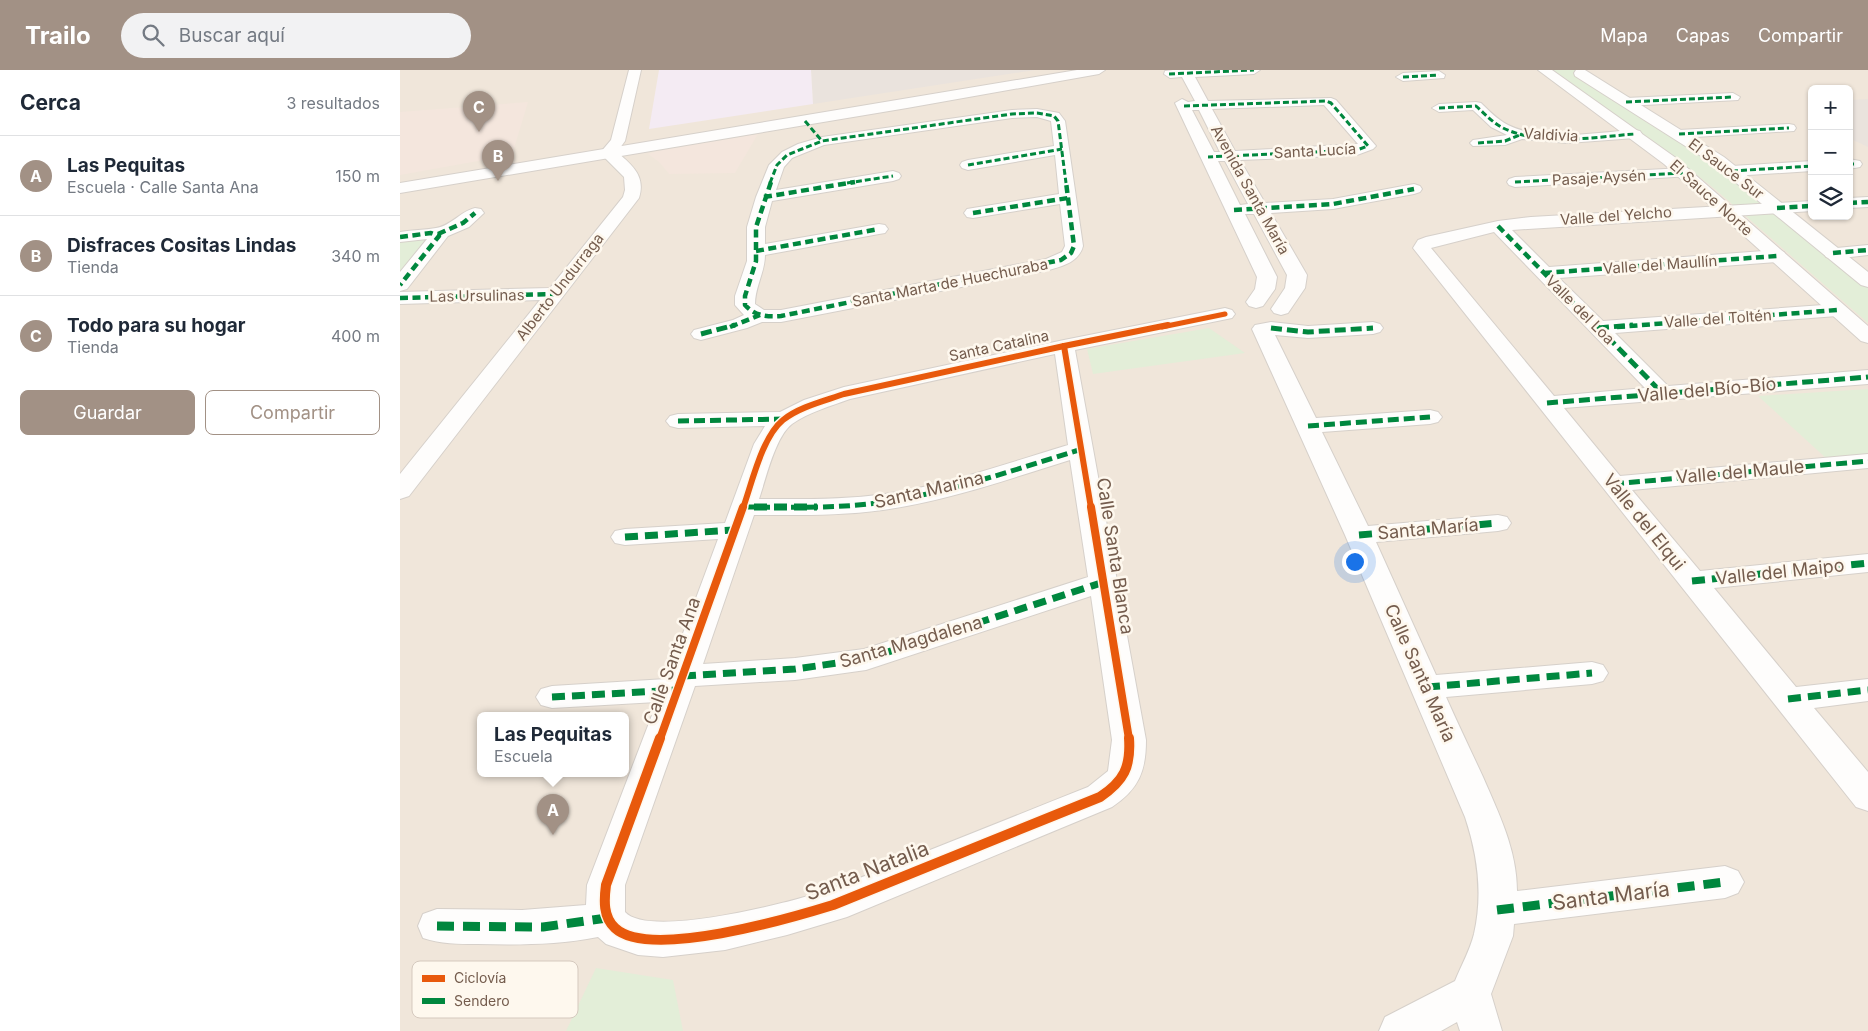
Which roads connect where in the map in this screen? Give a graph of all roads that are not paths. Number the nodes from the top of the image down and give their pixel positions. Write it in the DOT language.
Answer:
graph roads {
  1 [pos="636,70"];
  2 [pos="1100,70"];
  3 [pos="1254,70"];
  4 [pos="1544,70"];
  5 [pos="1575,70"];
  6 [pos="1168,72"];
  7 [pos="1186,72"];
  8 [pos="1436,73"];
  9 [pos="1403,77"];
  10 [pos="1049,78"];
  11 [pos="1733,97"];
  12 [pos="1626,102"];
  13 [pos="1593,104"];
  14 [pos="1204,105"];
  15 [pos="1184,106"];
  16 [pos="1439,108"];
  17 [pos="805,121"];
  18 [pos="739,127"];
  19 [pos="1789,128"];
  20 [pos="1522,134"];
  21 [pos="1635,134"];
  22 [pos="1679,134"];
  23 [pos="822,141"];
  24 [pos="1478,143"];
  25 [pos="613,147"];
  26 [pos="1062,149"];
  27 [pos="1230,156"];
  28 [pos="1208,157"];
  29 [pos="968,165"];
  30 [pos="1808,166"];
  31 [pos="1732,170"];
  32 [pos="1684,174"];
  33 [pos="893,176"];
  34 [pos="400,178"];
  35 [pos="1515,182"];
  36 [pos="400,188"];
  37 [pos="1414,189"];
  38 [pos="764,197"];
  39 [pos="1068,198"];
  40 [pos="1868,202"];
  41 [pos="1853,203"];
  42 [pos="1808,206"];
  43 [pos="1777,208"];
  44 [pos="1260,209"];
  45 [pos="1234,210"];
  46 [pos="1724,210"];
  47 [pos="475,213"];
  48 [pos="972,213"];
  49 [pos="1498,226"];
  50 [pos="879,229"];
  51 [pos="438,234"];
  52 [pos="400,237"];
  53 [pos="1423,246"];
  54 [pos="1868,250"];
  55 [pos="756,251"];
  56 [pos="1833,253"];
  57 [pos="1776,256"];
  58 [pos="1544,273"];
  59 [pos="1868,281"];
  60 [pos="400,285"];
  61 [pos="554,294"];
  62 [pos="400,298"];
  63 [pos="1837,310"];
  64 [pos="1225,314"];
  65 [pos="760,316"];
  66 [pos="1267,317"];
  67 [pos="1372,328"];
  68 [pos="1598,328"];
  69 [pos="701,334"];
  70 [pos="1868,337"];
  71 [pos="1064,346"];
  72 [pos="1868,377"];
  73 [pos="1663,394"];
  74 [pos="1547,403"];
  75 [pos="1430,416"];
  76 [pos="784,419"];
  77 [pos="678,421"];
  78 [pos="1308,426"];
  79 [pos="1082,449"];
  80 [pos="1868,461"];
  81 [pos="410,467"];
  82 [pos="1612,484"];
  83 [pos="400,491"];
  84 [pos="738,518"];
  85 [pos="1498,523"];
  86 [pos="1359,534"];
  87 [pos="625,537"];
  88 [pos="1868,564"];
  89 [pos="1692,581"];
  90 [pos="1104,582"];
  91 [pos="1592,673"];
  92 [pos="681,683"];
  93 [pos="1427,687"];
  94 [pos="1868,690"];
  95 [pos="552,696"];
  96 [pos="1788,699"];
  97 [pos="1127,771"];
  98 [pos="1868,797"];
  99 [pos="1725,882"];
  100 [pos="1498,910"];
  101 [pos="607,918"];
  102 [pos="437,926"];
  103 [pos="1475,1012"];
  104 [pos="1400,1031"];
  1 -- 25 [label="street"];
  2 -- 10 [label="street"];
  3 -- 7 [label="street"];
  4 -- 13 [label="street, El Sauce Norte"];
  5 -- 12 [label="street, El Sauce Sur"];
  6 -- 7 [label="street"];
  6 -- 15 [label="street, Avenida Santa María"];
  7 -- 14 [label="street, Avenida Santa María"];
  8 -- 9 [label="street"];
  10 -- 17 [label="street"];
  10 -- 18 [label="street"];
  11 -- 12 [label="street"];
  12 -- 13 [label="street"];
  12 -- 22 [label="street, El Sauce Sur"];
  13 -- 21 [label="street, El Sauce Norte"];
  14 -- 15 [label="street, Santa Lucía"];
  14 -- 27 [label="street, Avenida Santa María"];
  14 -- 27 [label="street, Santa Lucía"];
  15 -- 28 [label="street, Avenida Santa María"];
  16 -- 20 [label="street, Valdivia"];
  17 -- 18 [label="street"];
  17 -- 23 [label="street"];
  18 -- 25 [label="street"];
  19 -- 22 [label="street"];
  20 -- 21 [label="street, Valdivia"];
  20 -- 24 [label="street"];
  21 -- 32 [label="street, El Sauce Norte"];
  22 -- 31 [label="street, El Sauce Sur"];
  23 -- 26 [label="street, Santa Marta de Huechuraba"];
  23 -- 38 [label="street, Santa Marta de Huechuraba"];
  25 -- 34 [label="street"];
  25 -- 36 [label="street"];
  25 -- 61 [label="street, Alberto Undurraga"];
  26 -- 29 [label="street"];
  26 -- 39 [label="street, Santa Marta de Huechuraba"];
  27 -- 28 [label="street, Santa Lucía"];
  27 -- 44 [label="street, Avenida Santa María"];
  28 -- 45 [label="street, Avenida Santa María"];
  30 -- 31 [label="street"];
  31 -- 43 [label="street, El Sauce Sur"];
  32 -- 35 [label="street, Pasaje Aysén"];
  32 -- 46 [label="street, El Sauce Norte"];
  33 -- 38 [label="street"];
  37 -- 44 [label="street"];
  38 -- 55 [label="street, Santa Marta de Huechuraba"];
  39 -- 48 [label="street"];
  39 -- 65 [label="street, Santa Marta de Huechuraba"];
  40 -- 41 [label="street"];
  42 -- 43 [label="street, Valle del Yelcho"];
  43 -- 46 [label="street, Valle del Yelcho"];
  43 -- 56 [label="street, El Sauce Sur"];
  44 -- 45 [label="street"];
  44 -- 66 [label="street, Avenida Santa María"];
  45 -- 66 [label="street, Avenida Santa María"];
  46 -- 49 [label="street, Valle del Yelcho"];
  46 -- 57 [label="street, El Sauce Norte"];
  47 -- 51 [label="street"];
  49 -- 53 [label="street, Valle del Yelcho"];
  49 -- 58 [label="street, Valle del Loa"];
  50 -- 55 [label="street"];
  51 -- 52 [label="street"];
  51 -- 60 [label="street"];
  53 -- 74 [label="street, Valle del Elqui"];
  54 -- 56 [label="street"];
  55 -- 65 [label="street, Santa Marta de Huechuraba"];
  56 -- 59 [label="street, El Sauce Sur"];
  57 -- 58 [label="street, Valle del Maullín"];
  57 -- 63 [label="street, El Sauce Norte"];
  58 -- 68 [label="street, Valle del Loa"];
  61 -- 62 [label="street, Las Ursulinas"];
  61 -- 81 [label="street, Alberto Undurraga"];
  63 -- 68 [label="street, Valle del Toltén"];
  63 -- 70 [label="street, El Sauce Norte"];
  64 -- 66 [label="street"];
  64 -- 66 [label="street"];
  64 -- 71 [label="street, Santa Catalina"];
  65 -- 69 [label="street"];
  66 -- 67 [label="street"];
  66 -- 78 [label="street, Calle Santa María"];
  68 -- 73 [label="street, Valle del Loa"];
  71 -- 76 [label="street, Santa Catalina"];
  71 -- 79 [label="street, Calle Santa Blanca"];
  72 -- 73 [label="street, Valle del Bío-Bío"];
  73 -- 74 [label="street, Valle del Bío-Bío"];
  74 -- 82 [label="street, Valle del Elqui"];
  75 -- 78 [label="street"];
  76 -- 77 [label="street"];
  76 -- 84 [label="street, Calle Santa Ana"];
  78 -- 86 [label="street, Calle Santa María"];
  79 -- 84 [label="street, Santa Marina"];
  79 -- 90 [label="street, Calle Santa Blanca"];
  80 -- 82 [label="street, Valle del Maule"];
  81 -- 83 [label="street, Alberto Undurraga"];
  82 -- 89 [label="street, Valle del Elqui"];
  84 -- 87 [label="street, Santa Marina"];
  84 -- 92 [label="street, Calle Santa Ana"];
  85 -- 86 [label="street, Santa María"];
  86 -- 93 [label="street, Calle Santa María"];
  88 -- 89 [label="street, Valle del Maipo"];
  89 -- 96 [label="street, Valle del Elqui"];
  90 -- 92 [label="street, Santa Magdalena"];
  90 -- 97 [label="street, Calle Santa Blanca"];
  91 -- 93 [label="street"];
  92 -- 95 [label="street, Santa Magdalena"];
  92 -- 101 [label="street, Calle Santa Ana"];
  93 -- 100 [label="street, Calle Santa María"];
  94 -- 96 [label="street"];
  96 -- 98 [label="street, Valle del Elqui"];
  97 -- 101 [label="street, Santa Natalia"];
  99 -- 100 [label="street, Santa María"];
  100 -- 103 [label="street, Calle Santa María"];
  101 -- 102 [label="street"];
  103 -- 104 [label="street"];
}
